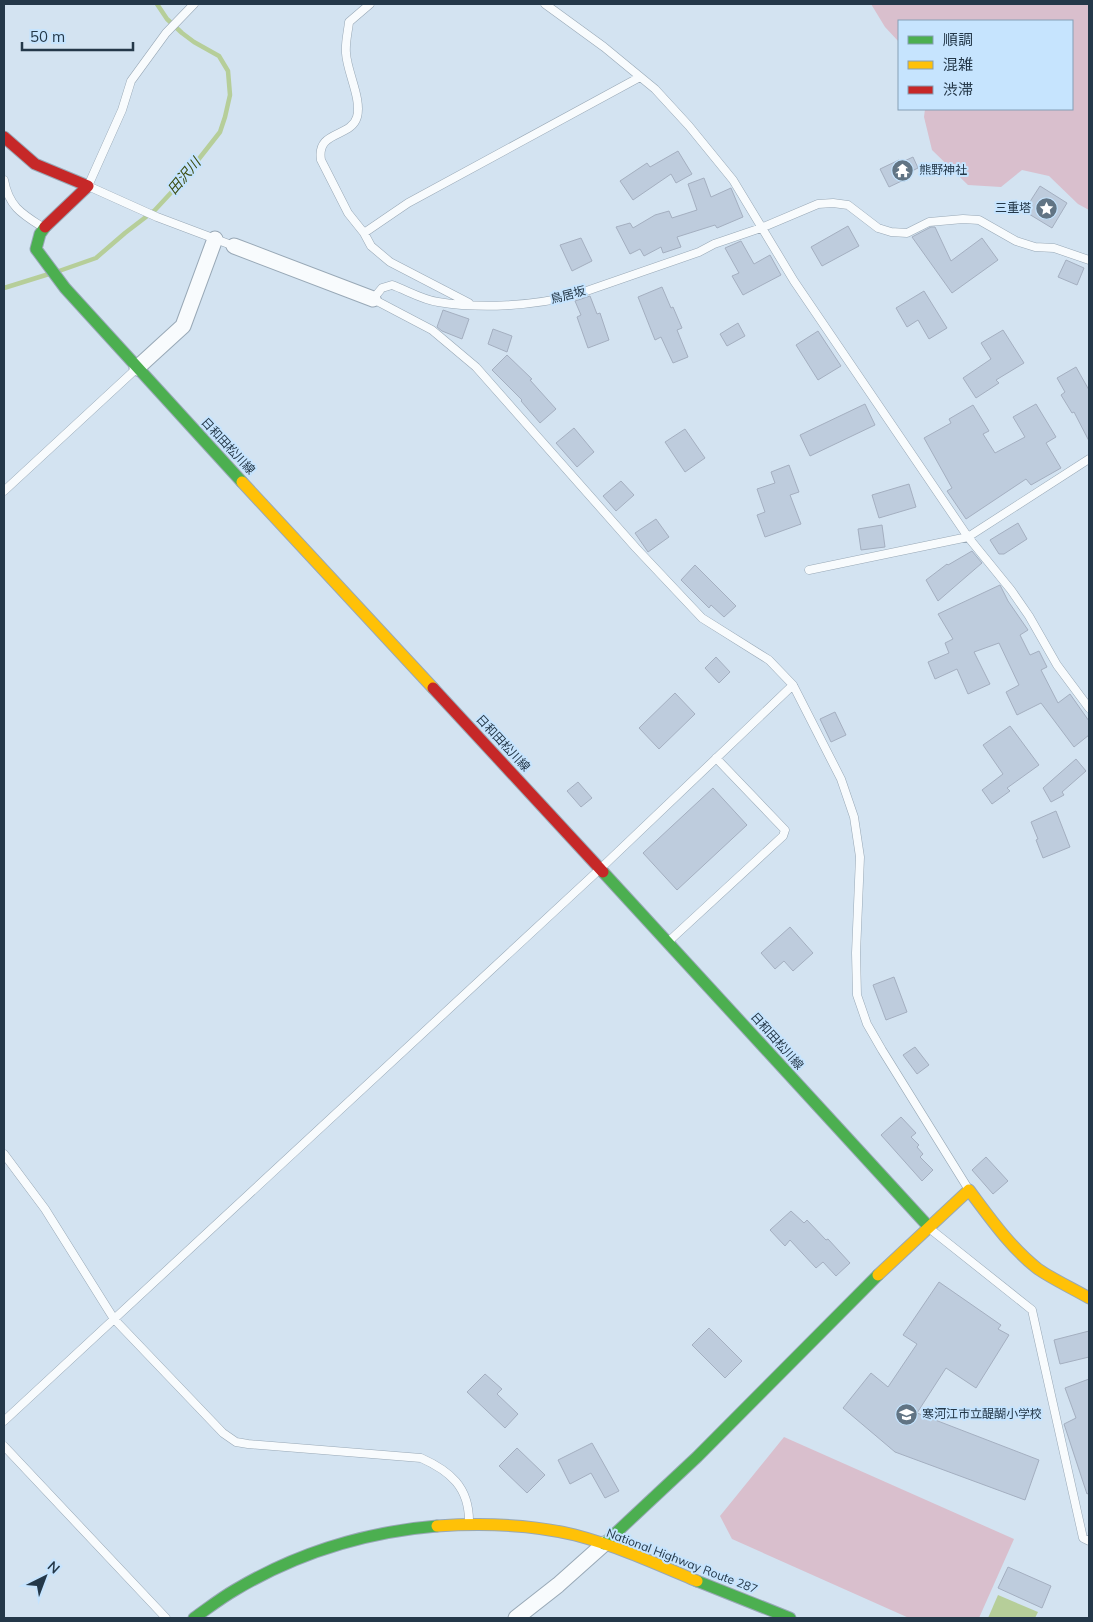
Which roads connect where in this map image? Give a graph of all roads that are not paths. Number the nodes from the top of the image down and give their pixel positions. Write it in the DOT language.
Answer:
graph roads {
  1 [pos="194,4"];
  2 [pos="370,4"];
  3 [pos="545,4"];
  4 [pos="640,77"];
  5 [pos="4,137"];
  6 [pos="4,180"];
  7 [pos="88,186"];
  8 [pos="45,228"];
  9 [pos="761,228"];
  10 [pos="364,234"];
  11 [pos="214,239"];
  12 [pos="234,246"];
  13 [pos="1089,260"];
  14 [pos="374,299"];
  15 [pos="473,305"];
  16 [pos="137,368"];
  17 [pos="1089,459"];
  18 [pos="4,491"];
  19 [pos="968,538"];
  20 [pos="809,570"];
  21 [pos="793,685"];
  22 [pos="1089,708"];
  23 [pos="716,758"];
  24 [pos="600,869"];
  25 [pos="668,942"];
  26 [pos="4,1154"];
  27 [pos="969,1190"];
  28 [pos="928,1226"];
  29 [pos="1089,1298"];
  30 [pos="114,1318"];
  31 [pos="4,1421"];
  32 [pos="4,1446"];
  33 [pos="469,1525"];
  34 [pos="1089,1541"];
  35 [pos="604,1544"];
  36 [pos="166,1618"];
  37 [pos="194,1618"];
  38 [pos="516,1618"];
  39 [pos="790,1618"];
  1 -- 7 [label="lane"];
  2 -- 10 [label="lane"];
  3 -- 4 [label="lane"];
  4 -- 9 [label="lane"];
  4 -- 10 [label="lane"];
  5 -- 7 [label="main road"];
  6 -- 8 [label="lane"];
  7 -- 8 [label="main road, 日和田松川線"];
  7 -- 11 [label="lane"];
  8 -- 16 [label="main road, 日和田松川線"];
  9 -- 13 [label="lane, 鳥居坂"];
  9 -- 15 [label="lane, 鳥居坂"];
  9 -- 19 [label="lane"];
  10 -- 15 [label="lane"];
  11 -- 12 [label="lane"];
  11 -- 16 [label="street"];
  12 -- 14 [label="street"];
  14 -- 15 [label="lane, 鳥居坂"];
  14 -- 21 [label="lane"];
  16 -- 18 [label="lane"];
  16 -- 24 [label="main road, 日和田松川線"];
  17 -- 19 [label="lane"];
  19 -- 20 [label="lane"];
  19 -- 22 [label="lane"];
  21 -- 23 [label="lane"];
  21 -- 27 [label="lane"];
  23 -- 24 [label="lane"];
  23 -- 25 [label="lane"];
  24 -- 25 [label="main road, 日和田松川線"];
  24 -- 30 [label="lane"];
  25 -- 28 [label="main road, 日和田松川線"];
  26 -- 30 [label="lane"];
  27 -- 28 [label="main road"];
  27 -- 29 [label="main road"];
  28 -- 34 [label="lane"];
  28 -- 35 [label="main road"];
  30 -- 31 [label="lane"];
  30 -- 33 [label="lane"];
  32 -- 36 [label="lane"];
  33 -- 35 [label="main road, National Highway Route 287"];
  33 -- 37 [label="main road, National Highway Route 287"];
  35 -- 38 [label="street"];
  35 -- 39 [label="main road, National Highway Route 287"];
}
